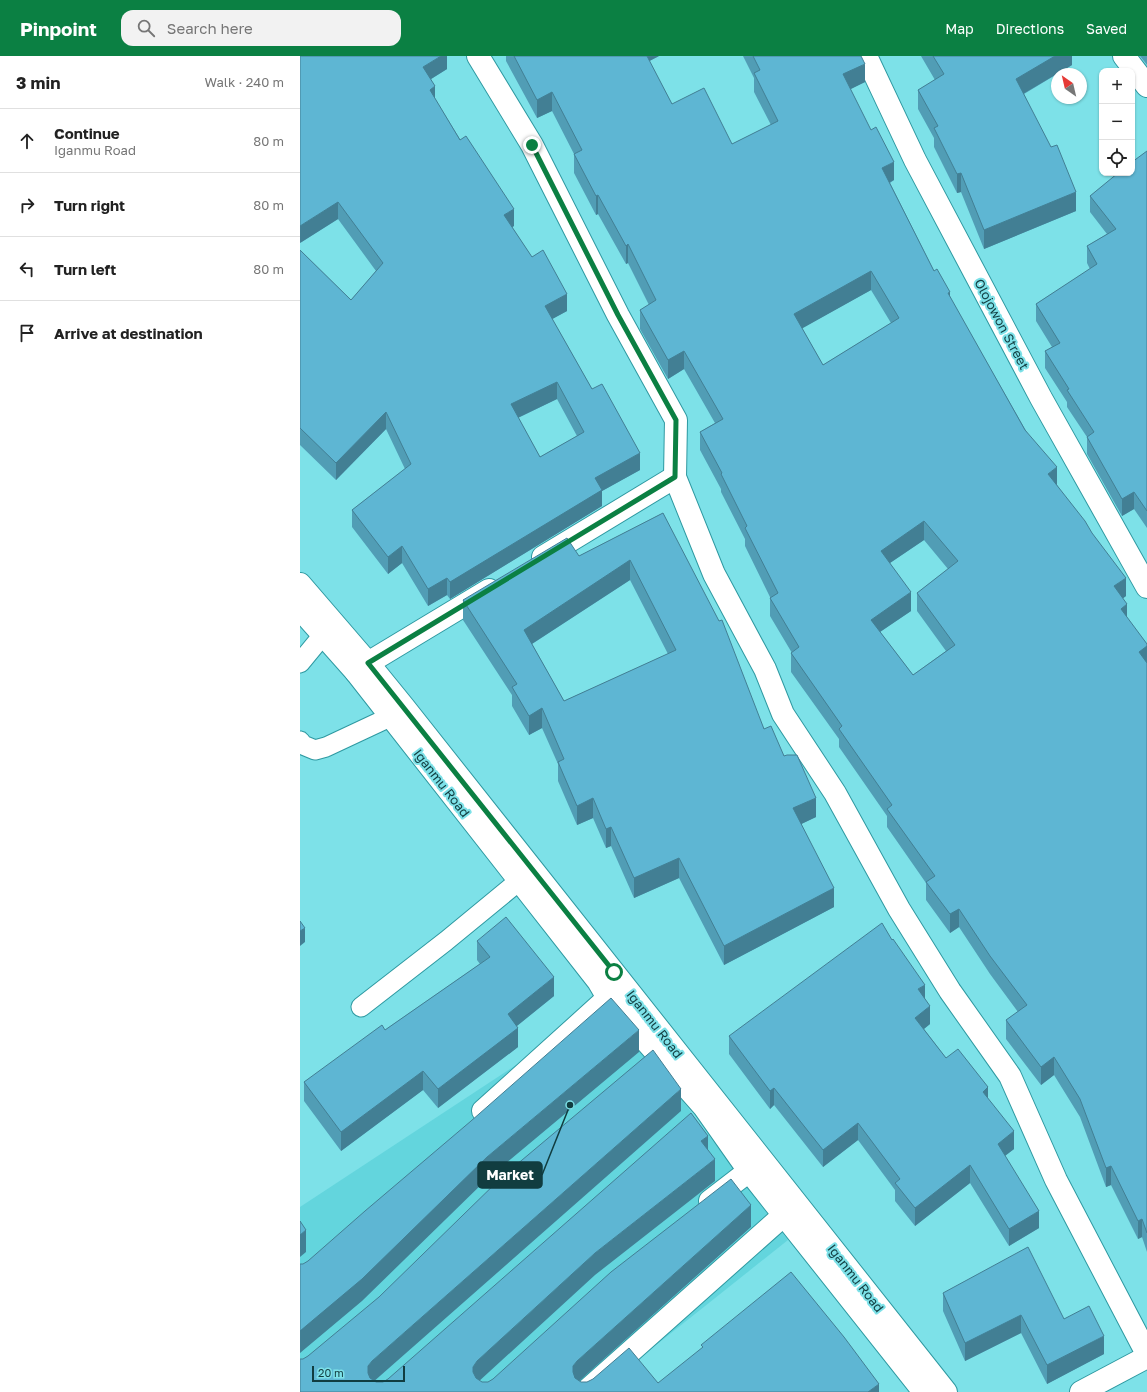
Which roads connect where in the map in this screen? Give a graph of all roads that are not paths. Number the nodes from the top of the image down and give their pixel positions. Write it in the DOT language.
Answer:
graph roads {
  1 [pos="478,56"];
  2 [pos="866,56"];
  3 [pos="1124,56"];
  4 [pos="1147,86"];
  5 [pos="675,477"];
  6 [pos="525,568"];
  7 [pos="505,580"];
  8 [pos="300,584"];
  9 [pos="1147,587"];
  10 [pos="300,609"];
  11 [pos="323,635"];
  12 [pos="300,663"];
  13 [pos="362,668"];
  14 [pos="390,716"];
  15 [pos="300,741"];
  16 [pos="519,881"];
  17 [pos="608,998"];
  18 [pos="361,1007"];
  19 [pos="657,1053"];
  20 [pos="639,1068"];
  21 [pos="468,1124"];
  22 [pos="749,1171"];
  23 [pos="694,1213"];
  24 [pos="784,1215"];
  25 [pos="1147,1356"];
  26 [pos="585,1392"];
  27 [pos="924,1392"];
  28 [pos="946,1392"];
  29 [pos="1081,1392"];
  1 -- 5 [label="street"];
  2 -- 9 [label="street, Olojowon Street"];
  3 -- 4 [label="street"];
  5 -- 6 [label="street"];
  5 -- 25 [label="street"];
  7 -- 13 [label="street"];
  8 -- 13 [label="street, Iganmu Road"];
  10 -- 11 [label="street, Iganmu Road"];
  11 -- 12 [label="lane"];
  11 -- 13 [label="street, Iganmu Road"];
  13 -- 14 [label="street, Iganmu Road"];
  13 -- 28 [label="street, Iganmu Road"];
  14 -- 15 [label="lane"];
  14 -- 16 [label="street, Iganmu Road"];
  16 -- 17 [label="street, Iganmu Road"];
  16 -- 18 [label="lane"];
  17 -- 19 [label="street, Iganmu Road"];
  17 -- 21 [label="street"];
  19 -- 20 [label="street"];
  19 -- 22 [label="street, Iganmu Road"];
  22 -- 23 [label="street"];
  22 -- 24 [label="street, Iganmu Road"];
  24 -- 26 [label="street"];
  24 -- 27 [label="street, Iganmu Road"];
  25 -- 29 [label="street"];
}
